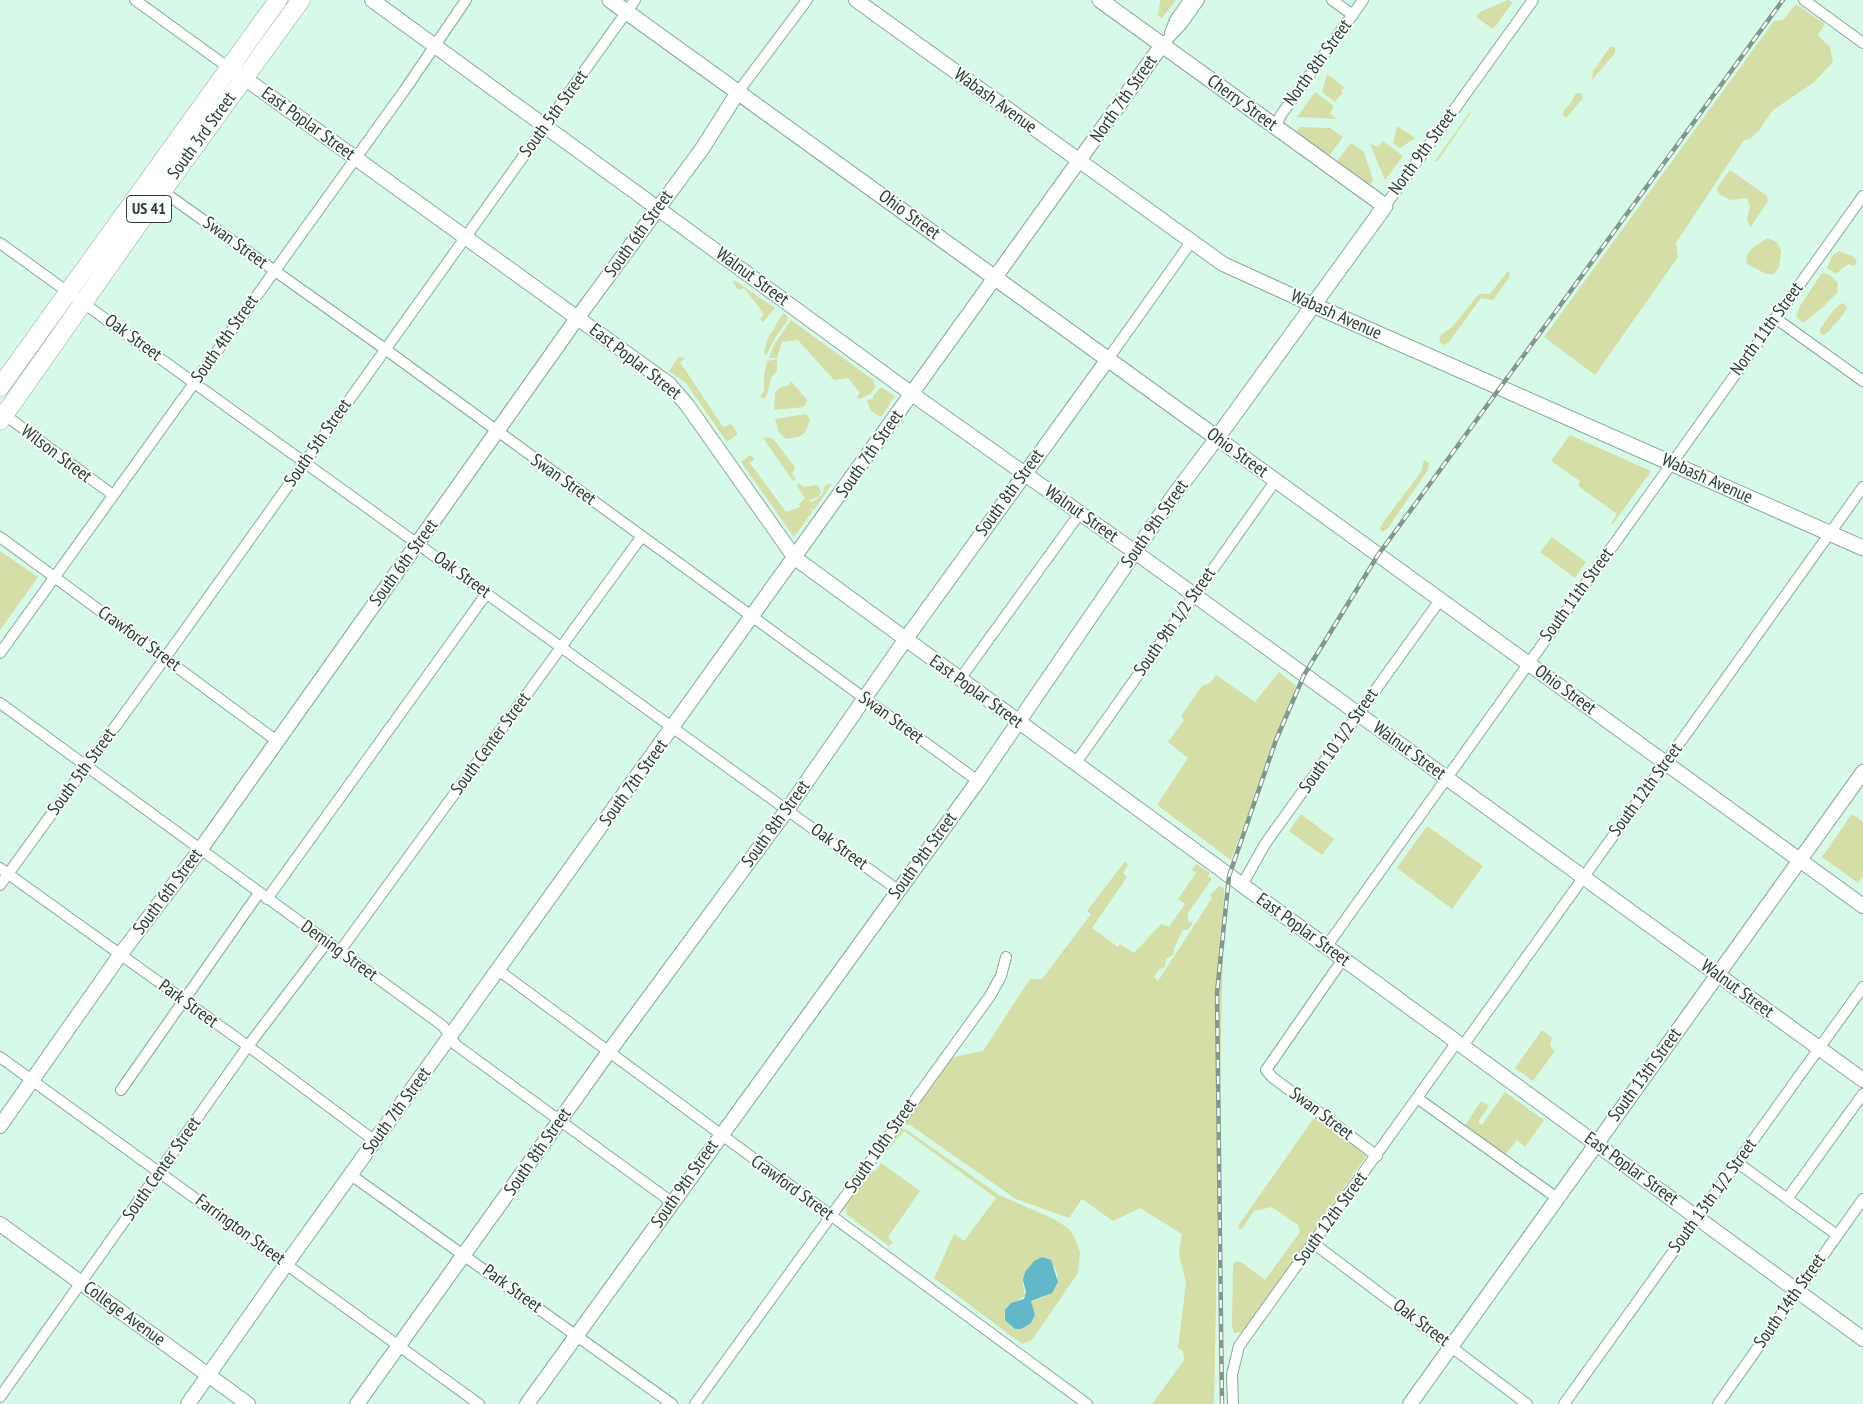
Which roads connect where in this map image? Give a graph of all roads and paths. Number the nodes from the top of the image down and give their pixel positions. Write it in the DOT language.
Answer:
graph roads {
  1 [pos="135,0"];
  2 [pos="278,0"];
  3 [pos="301,0"];
  4 [pos="372,0"];
  5 [pos="466,0"];
  6 [pos="610,0"];
  7 [pos="807,0"];
  8 [pos="856,0"];
  9 [pos="1100,0"];
  10 [pos="1189,0"];
  11 [pos="1199,0"];
  12 [pos="1332,0"];
  13 [pos="1363,0"];
  14 [pos="1533,0"];
  15 [pos="1804,0"];
  16 [pos="631,6"];
  17 [pos="1352,15"];
  18 [pos="1166,41"];
  19 [pos="1863,43"];
  20 [pos="434,45"];
  21 [pos="230,68"];
  22 [pos="244,79"];
  23 [pos="738,92"];
  24 [pos="546,126"];
  25 [pos="1275,127"];
  26 [pos="354,158"];
  27 [pos="1080,162"];
  28 [pos="147,180"];
  29 [pos="162,191"];
  30 [pos="1863,196"];
  31 [pos="1385,206"];
  32 [pos="658,209"];
  33 [pos="1859,210"];
  34 [pos="464,238"];
  35 [pos="1192,242"];
  36 [pos="0,243"];
  37 [pos="274,270"];
  38 [pos="996,279"];
  39 [pos="68,292"];
  40 [pos="82,302"];
  41 [pos="1313,305"];
  42 [pos="578,318"];
  43 [pos="1776,318"];
  44 [pos="385,349"];
  45 [pos="1108,359"];
  46 [pos="1863,381"];
  47 [pos="194,383"];
  48 [pos="0,387"];
  49 [pos="912,394"];
  50 [pos="1,416"];
  51 [pos="497,433"];
  52 [pos="1217,438"];
  53 [pos="305,462"];
  54 [pos="1671,463"];
  55 [pos="1023,473"];
  56 [pos="1276,480"];
  57 [pos="1863,486"];
  58 [pos="113,496"];
  59 [pos="1080,513"];
  60 [pos="1830,533"];
  61 [pos="642,536"];
  62 [pos="0,537"];
  63 [pos="418,543"];
  64 [pos="1863,548"];
  65 [pos="1135,552"];
  66 [pos="796,558"];
  67 [pos="54,577"];
  68 [pos="487,593"];
  69 [pos="1194,596"];
  70 [pos="1440,600"];
  71 [pos="752,618"];
  72 [pos="905,640"];
  73 [pos="561,647"];
  74 [pos="0,653"];
  75 [pos="165,658"];
  76 [pos="1528,663"];
  77 [pos="960,679"];
  78 [pos="865,698"];
  79 [pos="0,703"];
  80 [pos="1358,714"];
  81 [pos="1018,722"];
  82 [pos="673,728"];
  83 [pos="277,741"];
  84 [pos="1666,763"];
  85 [pos="1075,764"];
  86 [pos="86,767"];
  87 [pos="1863,772"];
  88 [pos="1447,778"];
  89 [pos="978,781"];
  90 [pos="787,810"];
  91 [pos="200,850"];
  92 [pos="1800,860"];
  93 [pos="4,871"];
  94 [pos="1583,876"];
  95 [pos="0,885"];
  96 [pos="1242,885"];
  97 [pos="898,890"];
  98 [pos="263,896"];
  99 [pos="1863,906"];
  100 [pos="327,942"];
  101 [pos="1326,947"];
  102 [pos="340,951"];
  103 [pos="120,955"];
  104 [pos="1006,957"];
  105 [pos="1343,959"];
  106 [pos="498,970"];
  107 [pos="1717,975"];
  108 [pos="1863,988"];
  109 [pos="183,1000"];
  110 [pos="450,1036"];
  111 [pos="1459,1044"];
  112 [pos="248,1046"];
  113 [pos="1819,1048"];
  114 [pos="608,1053"];
  115 [pos="0,1057"];
  116 [pos="1863,1080"];
  117 [pos="33,1081"];
  118 [pos="121,1090"];
  119 [pos="1863,1094"];
  120 [pos="1417,1098"];
  121 [pos="560,1121"];
  122 [pos="0,1126"];
  123 [pos="720,1135"];
  124 [pos="375,1141"];
  125 [pos="1596,1144"];
  126 [pos="1377,1156"];
  127 [pos="1738,1162"];
  128 [pos="159,1171"];
  129 [pos="351,1175"];
  130 [pos="1556,1198"];
  131 [pos="1786,1199"];
  132 [pos="1863,1199"];
  133 [pos="673,1203"];
  134 [pos="832,1217"];
  135 [pos="1697,1218"];
  136 [pos="0,1224"];
  137 [pos="1837,1235"];
  138 [pos="1313,1243"];
  139 [pos="464,1255"];
  140 [pos="287,1263"];
  141 [pos="82,1284"];
  142 [pos="1797,1291"];
  143 [pos="576,1336"];
  144 [pos="1863,1339"];
  145 [pos="399,1346"];
  146 [pos="1452,1346"];
  147 [pos="209,1376"];
  148 [pos="0,1397"];
  149 [pos="188,1404"];
  150 [pos="248,1404"];
  151 [pos="357,1404"];
  152 [pos="479,1404"];
  153 [pos="527,1404"];
  154 [pos="672,1404"];
  155 [pos="695,1404"];
  156 [pos="1088,1404"];
  157 [pos="1233,1404"];
  158 [pos="1410,1404"];
  159 [pos="1527,1404"];
  160 [pos="1564,1404"];
  161 [pos="1718,1404"];
  1 -- 21 [label="street, East Poplar Street"];
  2 -- 21 [label="highway, South 3rd Street / US 41"];
  3 -- 22 [label="highway, South 3rd Street / US 41"];
  4 -- 20 [label="street, Walnut Street"];
  5 -- 20 [label="street, South 4th Street"];
  6 -- 16 [label="main road, Ohio Street"];
  7 -- 23 [label="street, South 6th Street"];
  8 -- 27 [label="street, Wabash Avenue"];
  9 -- 18 [label="main road, Cherry Street"];
  10 -- 18 [label="street, North 7th Street"];
  11 -- 18 [label="street, North 7th Street"];
  12 -- 17 [label="street"];
  13 -- 17 [label="street, North 8th Street"];
  14 -- 31 [label="street, North 9th Street"];
  15 -- 19 [label="street"];
  16 -- 23 [label="main road, Ohio Street"];
  16 -- 24 [label="street, South 5th Street"];
  17 -- 25 [label="street, North 8th Street"];
  18 -- 25 [label="main road, Cherry Street"];
  18 -- 27 [label="street, North 7th Street"];
  20 -- 24 [label="street, Walnut Street"];
  20 -- 26 [label="street, South 4th Street"];
  21 -- 22 [label="street, East Poplar Street"];
  21 -- 28 [label="highway, South 3rd Street / US 41"];
  22 -- 26 [label="street, East Poplar Street"];
  22 -- 29 [label="highway, South 3rd Street / US 41"];
  23 -- 32 [label="street, South 6th Street"];
  23 -- 38 [label="main road, Ohio Street"];
  24 -- 32 [label="street, Walnut Street"];
  24 -- 34 [label="street, South 5th Street"];
  25 -- 31 [label="main road, Cherry Street"];
  26 -- 34 [label="street, East Poplar Street"];
  26 -- 37 [label="street, South 4th Street"];
  27 -- 35 [label="street, Wabash Avenue"];
  27 -- 38 [label="street, South 7th Street"];
  28 -- 29 [label="street, Swan Street"];
  28 -- 39 [label="highway, South 3rd Street / US 41"];
  29 -- 37 [label="street, Swan Street"];
  29 -- 40 [label="highway, South 3rd Street / US 41"];
  30 -- 33 [label="street, North 11th Street"];
  31 -- 41 [label="main road, North 9th Street"];
  32 -- 42 [label="street, South 6th Street"];
  32 -- 49 [label="street, Walnut Street"];
  33 -- 43 [label="street, North 11th Street"];
  34 -- 42 [label="street, East Poplar Street"];
  34 -- 44 [label="street, South 5th Street"];
  35 -- 41 [label="street, Wabash Avenue"];
  35 -- 45 [label="street, South 8th Street"];
  36 -- 39 [label="street, Oak Street"];
  37 -- 44 [label="street, Swan Street"];
  37 -- 47 [label="street, South 4th Street"];
  38 -- 45 [label="main road, Ohio Street"];
  38 -- 49 [label="street, South 7th Street"];
  39 -- 40 [label="street, Oak Street"];
  39 -- 48 [label="highway, South 3rd Street / US 41"];
  40 -- 47 [label="street, Oak Street"];
  40 -- 50 [label="highway, South 3rd Street / US 41"];
  41 -- 52 [label="main road, South 9th Street"];
  41 -- 54 [label="main road, Wabash Avenue"];
  42 -- 51 [label="street, South 6th Street"];
  42 -- 66 [label="street, East Poplar Street"];
  43 -- 46 [label="street"];
  43 -- 54 [label="street, North 11th Street"];
  44 -- 51 [label="street, Swan Street"];
  44 -- 53 [label="street, South 5th Street"];
  45 -- 52 [label="main road, Ohio Street"];
  45 -- 55 [label="street, South 8th Street"];
  47 -- 53 [label="street, Oak Street"];
  47 -- 58 [label="street, South 4th Street"];
  49 -- 55 [label="street, Walnut Street"];
  49 -- 66 [label="street, South 7th Street"];
  50 -- 58 [label="street, Wilson Street"];
  51 -- 61 [label="street, Swan Street"];
  51 -- 63 [label="street, South 6th Street"];
  52 -- 56 [label="street, Ohio Street"];
  52 -- 65 [label="street, South 9th Street"];
  53 -- 63 [label="street, Oak Street"];
  53 -- 75 [label="street, South 5th Street"];
  54 -- 60 [label="main road, Wabash Avenue"];
  54 -- 76 [label="street, South 11th Street"];
  55 -- 59 [label="street, Walnut Street"];
  55 -- 72 [label="street, South 8th Street"];
  56 -- 69 [label="street, South 9th 1/2 Street"];
  56 -- 70 [label="street, Ohio Street"];
  57 -- 60 [label="street, South 12th Street"];
  58 -- 67 [label="street, South 4th Street"];
  59 -- 65 [label="street, Walnut Street"];
  59 -- 77 [label="street"];
  60 -- 64 [label="main road, Wabash Avenue"];
  60 -- 84 [label="street, South 12th Street"];
  61 -- 71 [label="street, Swan Street"];
  61 -- 73 [label="street, South Center Street"];
  62 -- 67 [label="street, Crawford Street"];
  63 -- 68 [label="street, Oak Street"];
  63 -- 83 [label="street, South 6th Street"];
  65 -- 69 [label="street, Walnut Street"];
  65 -- 81 [label="street, South 9th Street"];
  66 -- 71 [label="street, South 7th Street"];
  66 -- 72 [label="street, East Poplar Street"];
  67 -- 74 [label="street, South 4th Street"];
  67 -- 75 [label="street, Crawford Street"];
  68 -- 73 [label="street, Oak Street"];
  68 -- 98 [label="street"];
  69 -- 80 [label="street, Walnut Street"];
  69 -- 85 [label="street, South 9th 1/2 Street"];
  70 -- 76 [label="street, Ohio Street"];
  70 -- 80 [label="street, South 10 1/2 Street"];
  71 -- 78 [label="street, Swan Street"];
  71 -- 82 [label="street, South 7th Street"];
  72 -- 77 [label="street, East Poplar Street"];
  72 -- 78 [label="street, South 8th Street"];
  73 -- 82 [label="street, Oak Street"];
  73 -- 102 [label="street, South Center Street"];
  75 -- 83 [label="street, Crawford Street"];
  75 -- 86 [label="street, South 5th Street"];
  76 -- 84 [label="street, Ohio Street"];
  76 -- 88 [label="street, South 11th Street"];
  77 -- 81 [label="street, East Poplar Street"];
  78 -- 89 [label="street, Swan Street"];
  78 -- 90 [label="street, South 8th Street"];
  79 -- 86 [label="street, Deming Street"];
  80 -- 88 [label="street, Walnut Street"];
  80 -- 96 [label="street, South 10 1/2 Street"];
  81 -- 85 [label="street, East Poplar Street"];
  81 -- 89 [label="street, South 9th Street"];
  82 -- 90 [label="street, Oak Street"];
  82 -- 106 [label="street, South 7th Street"];
  83 -- 91 [label="street, South 6th Street"];
  84 -- 92 [label="street, Ohio Street"];
  84 -- 94 [label="street, South 12th Street"];
  85 -- 96 [label="street, East Poplar Street"];
  86 -- 91 [label="street, Deming Street"];
  86 -- 93 [label="street, South 5th Street"];
  87 -- 92 [label="street, South 13th Street"];
  88 -- 94 [label="street, Walnut Street"];
  88 -- 101 [label="street, South 11th Street"];
  89 -- 97 [label="street, South 9th Street"];
  90 -- 97 [label="street, Oak Street"];
  90 -- 114 [label="street, South 8th Street"];
  91 -- 98 [label="street, Deming Street"];
  91 -- 103 [label="street, South 6th Street"];
  92 -- 99 [label="street, Ohio Street"];
  92 -- 107 [label="street, South 13th Street"];
  93 -- 95 [label="street, South 5th Street"];
  93 -- 103 [label="street, Park Street"];
  94 -- 107 [label="street, Walnut Street"];
  94 -- 111 [label="street, South 12th Street"];
  96 -- 101 [label="street, East Poplar Street"];
  97 -- 123 [label="street, South 9th Street"];
  98 -- 100 [label="street, Deming Street"];
  98 -- 109 [label="street"];
  100 -- 102 [label="street, Deming Street"];
  100 -- 112 [label="street, South Center Street"];
  101 -- 105 [label="street, East Poplar Street"];
  102 -- 110 [label="street, Deming Street"];
  103 -- 109 [label="street, Park Street"];
  103 -- 117 [label="street, South 6th Street"];
  104 -- 134 [label="street, South 10th Street"];
  105 -- 111 [label="street, East Poplar Street"];
  105 -- 126 [label="street, Swan Street"];
  106 -- 110 [label="street, South 7th Street"];
  106 -- 114 [label="street, Crawford Street"];
  107 -- 113 [label="street, Walnut Street"];
  107 -- 125 [label="street, South 13th Street"];
  108 -- 113 [label="street, South 13th 1/2 Street"];
  109 -- 112 [label="street, Park Street"];
  109 -- 118 [label="street"];
  110 -- 121 [label="street, Deming Street"];
  110 -- 124 [label="street, South 7th Street"];
  111 -- 120 [label="street, South 12th Street"];
  111 -- 125 [label="street, East Poplar Street"];
  112 -- 124 [label="street, Park Street"];
  112 -- 128 [label="street, South Center Street"];
  113 -- 116 [label="street, Walnut Street"];
  113 -- 127 [label="street, South 13th 1/2 Street"];
  114 -- 121 [label="street, South 8th Street"];
  114 -- 123 [label="street, Crawford Street"];
  115 -- 117 [label="street, Farrington Street"];
  117 -- 122 [label="street, South 6th Street"];
  117 -- 128 [label="street, Farrington Street"];
  119 -- 131 [label="street"];
  120 -- 126 [label="street, South 12th Street"];
  120 -- 130 [label="street"];
  121 -- 133 [label="street, Deming Street"];
  121 -- 139 [label="street, South 8th Street"];
  123 -- 133 [label="street, South 9th Street"];
  123 -- 134 [label="street, Crawford Street"];
  124 -- 129 [label="street, South 7th Street"];
  125 -- 130 [label="street, South 13th Street"];
  125 -- 135 [label="street, East Poplar Street"];
  126 -- 138 [label="street, South 12th Street"];
  127 -- 131 [label="street"];
  127 -- 135 [label="street, South 13th 1/2 Street"];
  128 -- 140 [label="street, Farrington Street"];
  128 -- 141 [label="street, South Center Street"];
  129 -- 139 [label="street, Park Street"];
  129 -- 140 [label="street, South 7th Street"];
  130 -- 146 [label="street, South 13th Street"];
  131 -- 137 [label="street"];
  132 -- 137 [label="street, South 14th Street"];
  133 -- 143 [label="street, South 9th Street"];
  134 -- 155 [label="street, South 10th Street"];
  134 -- 156 [label="street, Crawford Street"];
  135 -- 142 [label="street, East Poplar Street"];
  135 -- 160 [label="street, South 13th 1/2 Street"];
  136 -- 141 [label="street, College Avenue"];
  137 -- 142 [label="street, South 14th Street"];
  138 -- 146 [label="street, Oak Street"];
  138 -- 157 [label="street, South 12th Street"];
  139 -- 143 [label="street, Park Street"];
  139 -- 145 [label="street, South 8th Street"];
  140 -- 145 [label="street, Farrington Street"];
  140 -- 147 [label="street, South 7th Street"];
  141 -- 147 [label="street, College Avenue"];
  141 -- 148 [label="street, South Center Street"];
  142 -- 144 [label="street, East Poplar Street"];
  142 -- 161 [label="street, South 14th Street"];
  143 -- 153 [label="street, South 9th Street"];
  143 -- 154 [label="street, Park Street"];
  145 -- 151 [label="street, South 8th Street"];
  145 -- 152 [label="street, Farrington Street"];
  146 -- 158 [label="street, South 13th Street"];
  146 -- 159 [label="street, Oak Street"];
  147 -- 149 [label="street, South 7th Street"];
  147 -- 150 [label="street, College Avenue"];
}
